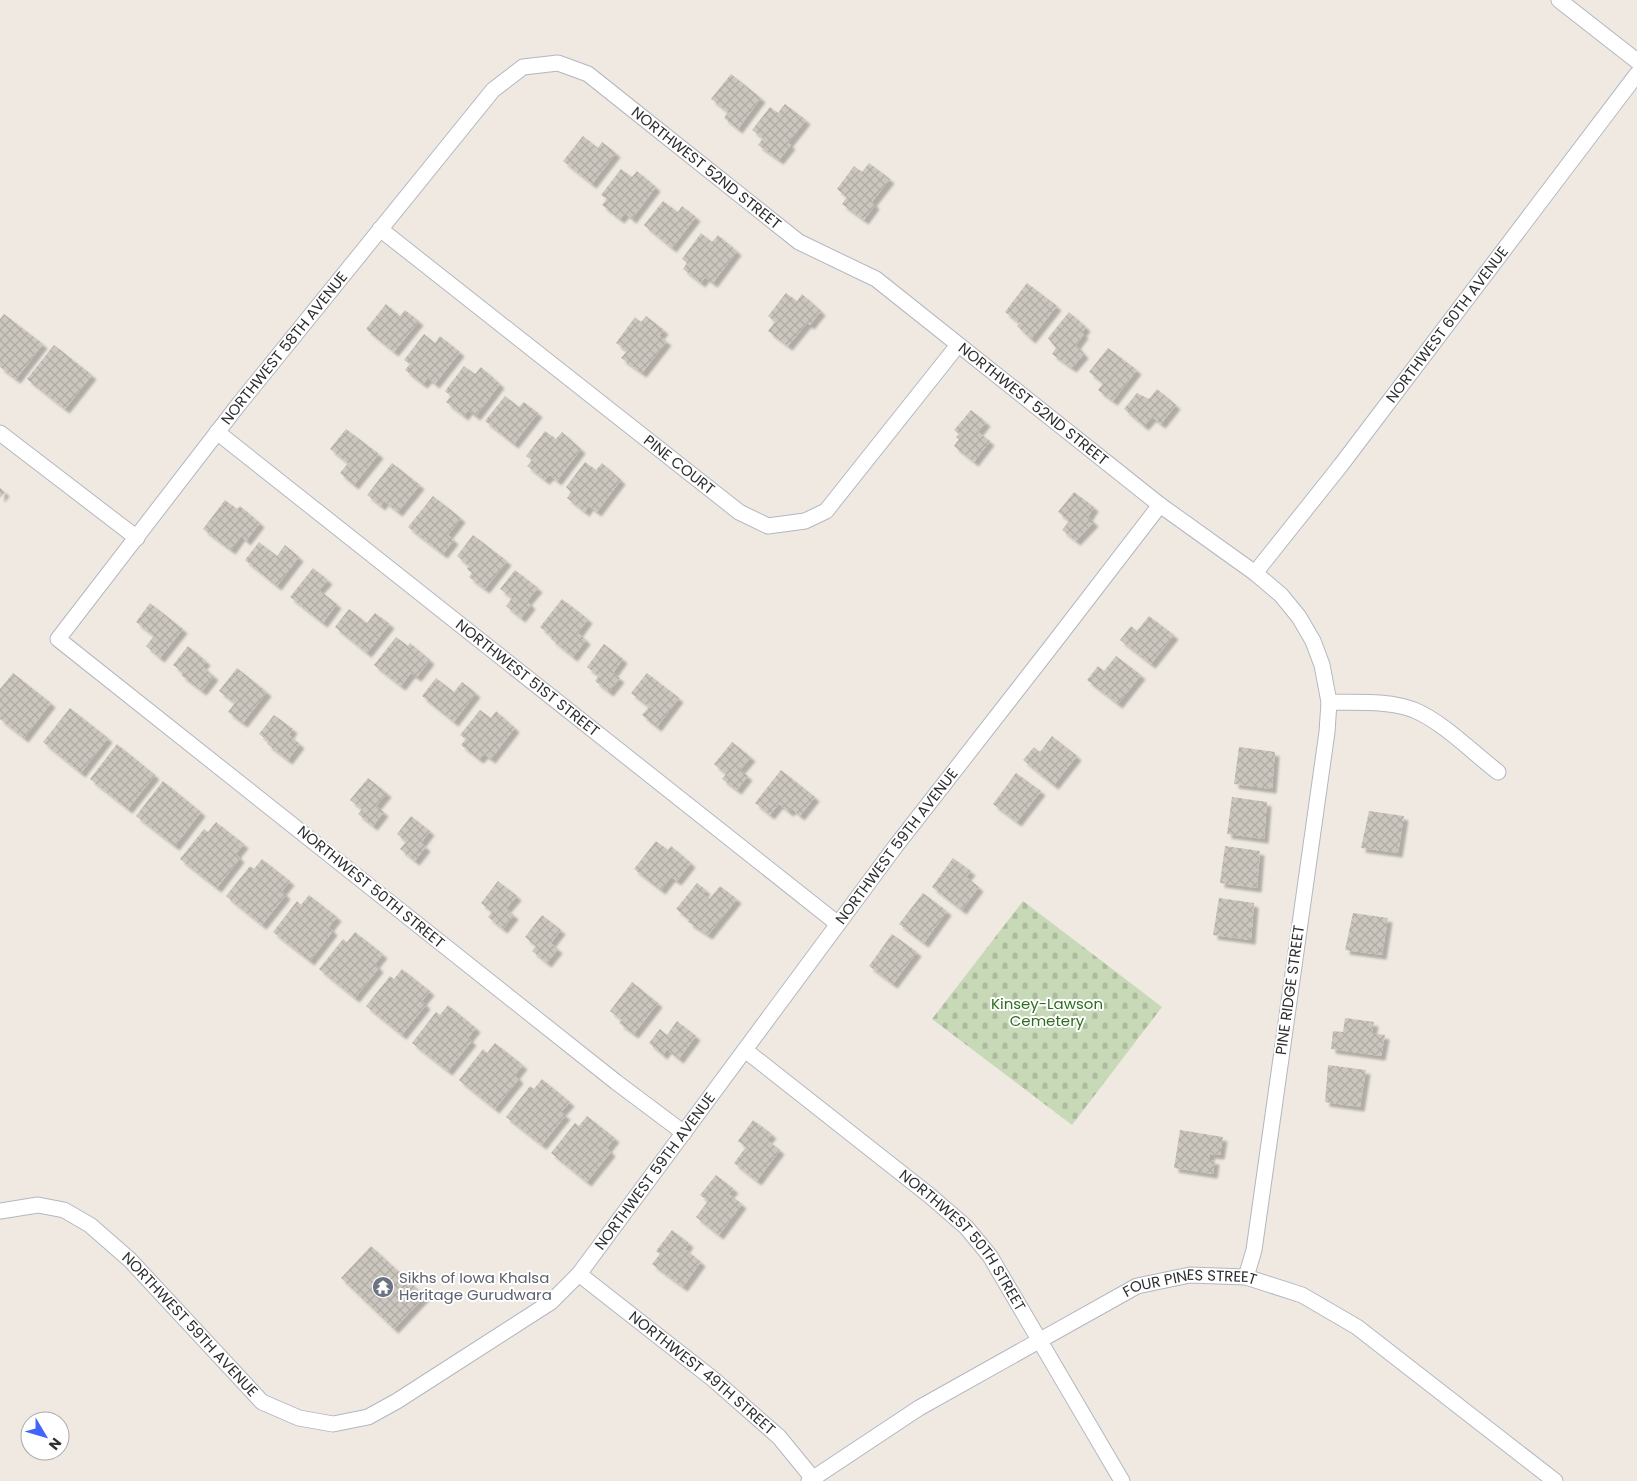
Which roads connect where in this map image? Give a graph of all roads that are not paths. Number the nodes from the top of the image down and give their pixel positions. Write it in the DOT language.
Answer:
graph roads {
  1 [pos="1559,0"];
  2 [pos="1637,61"];
  3 [pos="523,67"];
  4 [pos="1637,74"];
  5 [pos="380,229"];
  6 [pos="958,345"];
  7 [pos="217,432"];
  8 [pos="0,433"];
  9 [pos="1160,505"];
  10 [pos="137,538"];
  11 [pos="1255,573"];
  12 [pos="58,639"];
  13 [pos="1329,702"];
  14 [pos="1498,772"];
  15 [pos="838,924"];
  16 [pos="745,1050"];
  17 [pos="684,1133"];
  18 [pos="0,1211"];
  19 [pos="578,1274"];
  20 [pos="1246,1277"];
  21 [pos="1040,1342"];
  22 [pos="813,1480"];
  23 [pos="1122,1481"];
  24 [pos="1554,1481"];
  1 -- 2 [label="street"];
  3 -- 5 [label="street, NORTHWEST 58TH AVENUE"];
  3 -- 6 [label="street, NORTHWEST 52ND STREET"];
  4 -- 11 [label="street, NORTHWEST 60TH AVENUE"];
  5 -- 6 [label="street, PINE COURT"];
  5 -- 7 [label="street, NORTHWEST 58TH AVENUE"];
  6 -- 9 [label="street, NORTHWEST 52ND STREET"];
  7 -- 10 [label="street, NORTHWEST 58TH AVENUE"];
  7 -- 15 [label="street, NORTHWEST 51ST STREET"];
  8 -- 10 [label="street"];
  9 -- 11 [label="street, NORTHWEST 52ND STREET"];
  9 -- 15 [label="street, NORTHWEST 59TH AVENUE"];
  10 -- 12 [label="street, NORTHWEST 58TH AVENUE"];
  11 -- 13 [label="street, NORTHWEST 52ND STREET"];
  12 -- 17 [label="street, NORTHWEST 50TH STREET"];
  13 -- 14 [label="street"];
  13 -- 20 [label="street, PINE RIDGE STREET"];
  15 -- 16 [label="street, NORTHWEST 59TH AVENUE"];
  16 -- 17 [label="street, NORTHWEST 59TH AVENUE"];
  16 -- 21 [label="street, NORTHWEST 50TH STREET"];
  17 -- 19 [label="street, NORTHWEST 59TH AVENUE"];
  18 -- 19 [label="street, NORTHWEST 59TH AVENUE"];
  19 -- 22 [label="street, NORTHWEST 49TH STREET"];
  20 -- 21 [label="street, FOUR PINES STREET"];
  20 -- 24 [label="street, FOUR PINES STREET"];
  21 -- 22 [label="street, FOUR PINES STREET"];
  21 -- 23 [label="street, NORTHWEST 50TH STREET"];
}
